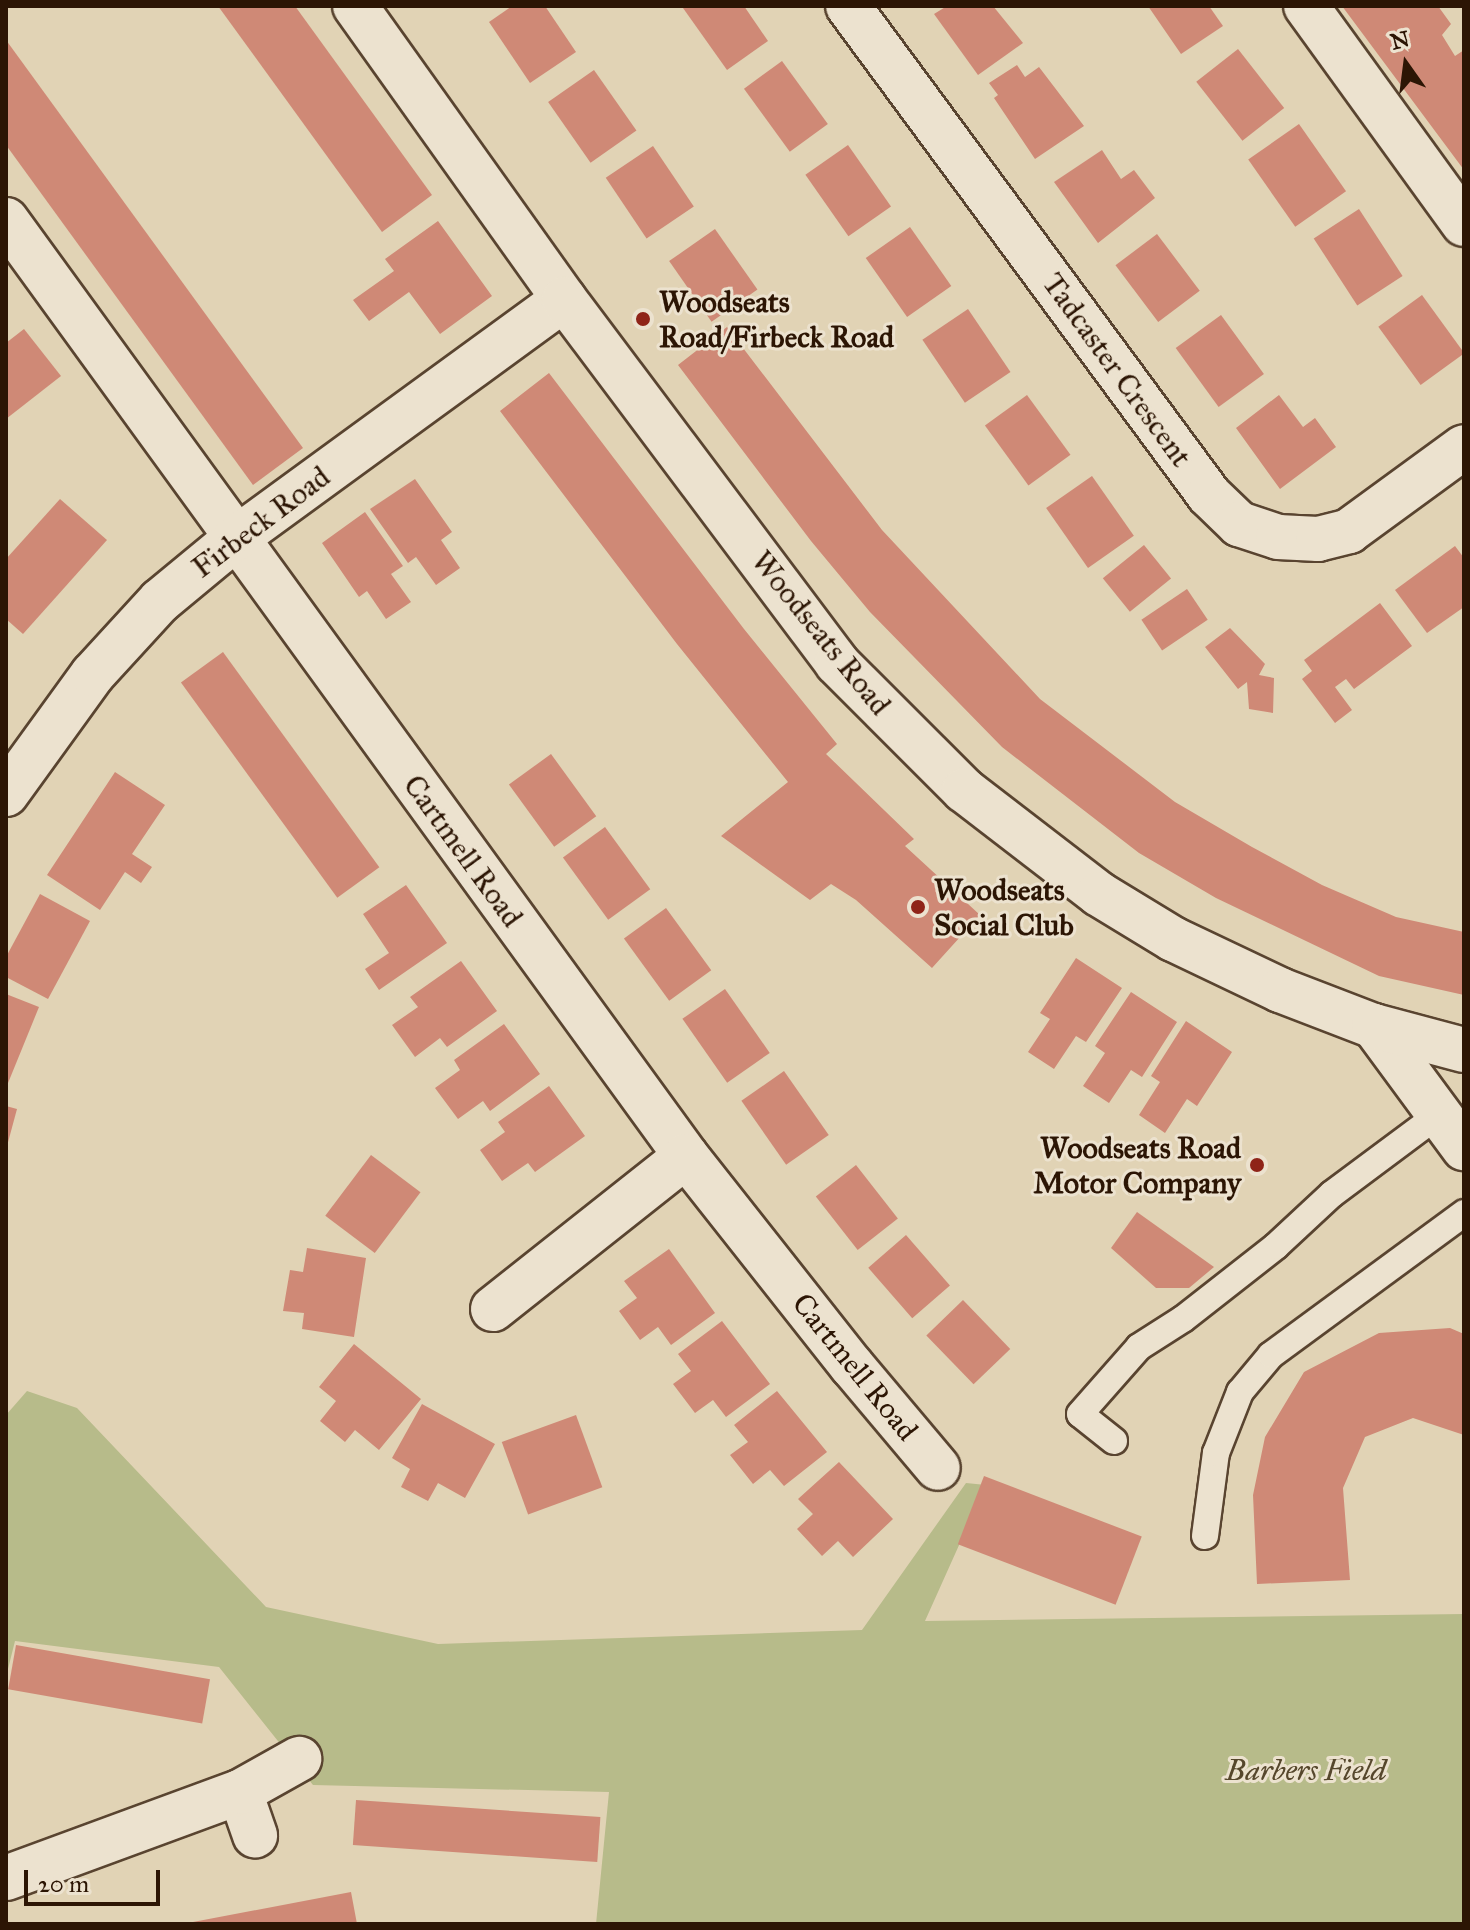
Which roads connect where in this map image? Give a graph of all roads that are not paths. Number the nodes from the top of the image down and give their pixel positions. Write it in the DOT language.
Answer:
graph roads {
  1 [pos="355,6"];
  2 [pos="848,6"];
  3 [pos="1306,6"];
  4 [pos="6,220"];
  5 [pos="1464,224"];
  6 [pos="564,299"];
  7 [pos="1464,447"];
  8 [pos="235,539"];
  9 [pos="6,794"];
  10 [pos="1374,1026"];
  11 [pos="1464,1050"];
  12 [pos="1451,1132"];
  13 [pos="686,1156"];
  14 [pos="1464,1213"];
  15 [pos="493,1309"];
  16 [pos="1114,1441"];
  17 [pos="938,1468"];
  18 [pos="1205,1536"];
  19 [pos="299,1759"];
  20 [pos="240,1792"];
  21 [pos="255,1835"];
  22 [pos="6,1878"];
  1 -- 6 [label="street, Woodseats Road"];
  2 -- 7 [label="street, Tadcaster Crescent"];
  3 -- 5 [label="street"];
  4 -- 8 [label="street, Cartmell Road"];
  6 -- 8 [label="street, Firbeck Road"];
  6 -- 10 [label="street, Woodseats Road"];
  8 -- 9 [label="street, Firbeck Road"];
  8 -- 13 [label="street, Cartmell Road"];
  10 -- 11 [label="street, Woodseats Road"];
  10 -- 12 [label="street"];
  12 -- 16 [label="lane"];
  13 -- 15 [label="street"];
  13 -- 17 [label="street, Cartmell Road"];
  14 -- 18 [label="lane"];
  19 -- 20 [label="street"];
  20 -- 21 [label="street"];
  20 -- 22 [label="street"];
}
